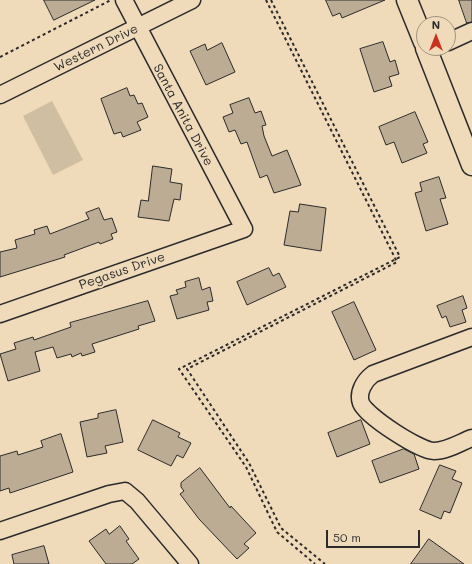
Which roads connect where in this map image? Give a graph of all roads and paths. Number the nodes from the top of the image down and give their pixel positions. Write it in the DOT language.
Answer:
graph roads {
  1 [pos="111,0"];
  2 [pos="124,0"];
  3 [pos="192,0"];
  4 [pos="266,0"];
  5 [pos="271,0"];
  6 [pos="407,0"];
  7 [pos="416,20"];
  8 [pos="137,28"];
  9 [pos="472,31"];
  10 [pos="456,38"];
  11 [pos="431,56"];
  12 [pos="0,57"];
  13 [pos="0,95"];
  14 [pos="472,165"];
  15 [pos="244,228"];
  16 [pos="396,259"];
  17 [pos="0,314"];
  18 [pos="472,337"];
  19 [pos="472,438"];
  20 [pos="0,531"];
  21 [pos="190,564"];
  22 [pos="315,564"];
  23 [pos="325,564"];
  1 -- 12 [label="path"];
  2 -- 8 [label="street, Santa Anita Drive"];
  3 -- 8 [label="street, Western Drive"];
  4 -- 16 [label="path"];
  5 -- 16 [label="path"];
  6 -- 7 [label="main road"];
  8 -- 13 [label="street, Western Drive"];
  8 -- 15 [label="street, Santa Anita Drive"];
  9 -- 10 [label="street"];
  11 -- 14 [label="main road"];
  15 -- 17 [label="street, Pegasus Drive"];
  16 -- 22 [label="path"];
  16 -- 23 [label="path"];
  18 -- 19 [label="street"];
  20 -- 21 [label="street"];
}
